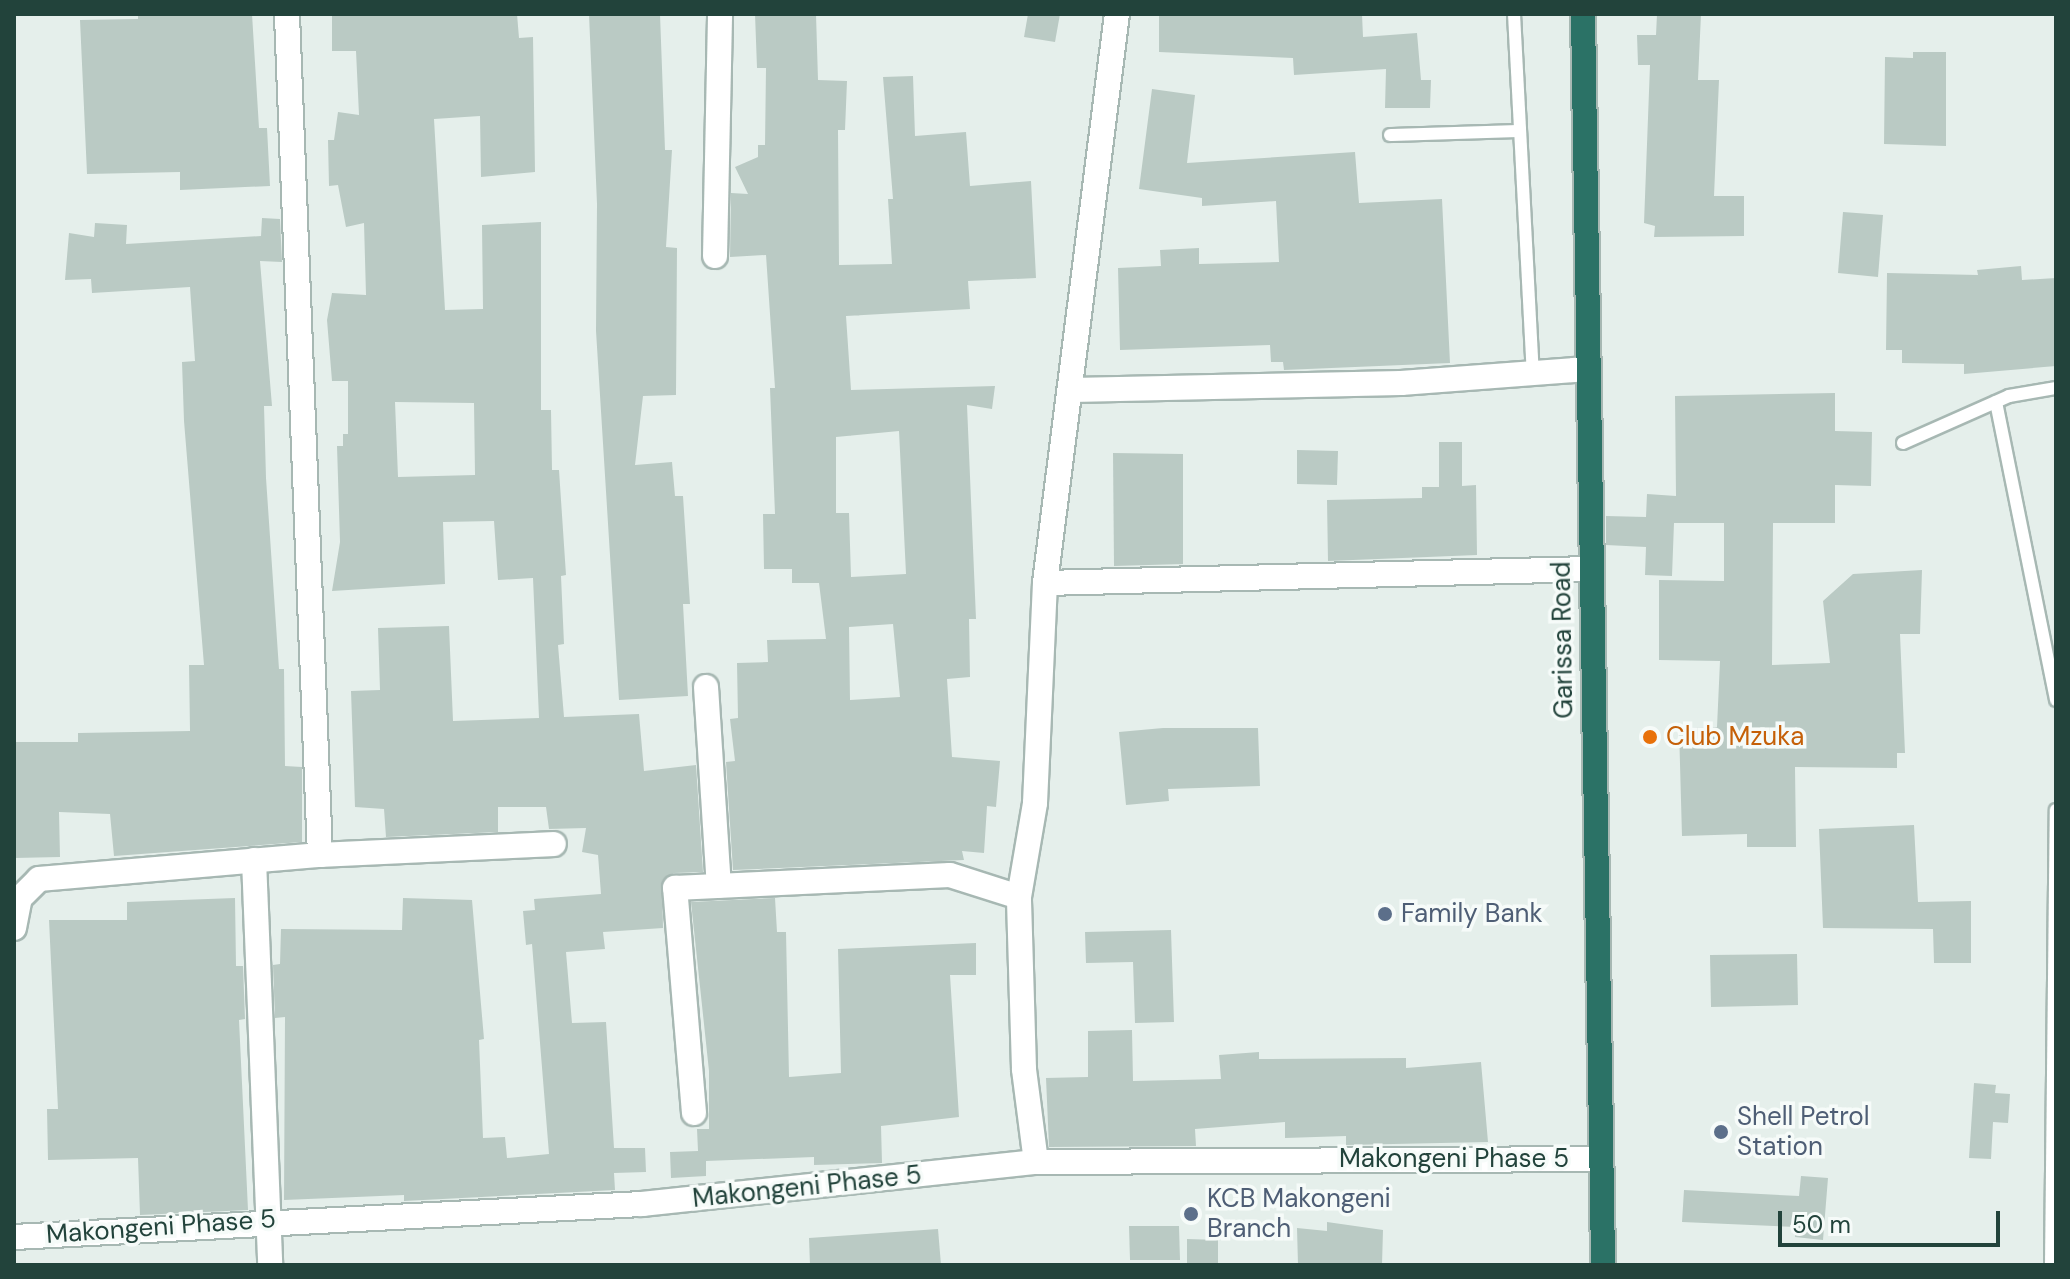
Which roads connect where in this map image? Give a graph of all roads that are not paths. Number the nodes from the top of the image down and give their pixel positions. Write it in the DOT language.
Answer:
graph roads {
  1 [pos="287,14"];
  2 [pos="720,14"];
  3 [pos="1117,14"];
  4 [pos="1514,14"];
  5 [pos="1583,14"];
  6 [pos="1520,131"];
  7 [pos="1390,135"];
  8 [pos="715,256"];
  9 [pos="1586,369"];
  10 [pos="1533,372"];
  11 [pos="2056,388"];
  12 [pos="1072,390"];
  13 [pos="1996,402"];
  14 [pos="1903,443"];
  15 [pos="1589,569"];
  16 [pos="1045,583"];
  17 [pos="706,687"];
  18 [pos="2056,700"];
  19 [pos="2056,810"];
  20 [pos="554,844"];
  21 [pos="320,855"];
  22 [pos="254,860"];
  23 [pos="719,886"];
  24 [pos="1019,897"];
  25 [pos="14,928"];
  26 [pos="694,1113"];
  27 [pos="1601,1159"];
  28 [pos="1036,1162"];
  29 [pos="269,1220"];
  30 [pos="14,1237"];
  31 [pos="270,1265"];
  32 [pos="1603,1265"];
  33 [pos="2051,1265"];
  1 -- 21 [label="street"];
  2 -- 8 [label="street"];
  3 -- 12 [label="street"];
  4 -- 6 [label="lane"];
  5 -- 9 [label="highway, Garissa Road"];
  6 -- 7 [label="lane"];
  6 -- 10 [label="lane"];
  9 -- 10 [label="street"];
  9 -- 15 [label="highway, Garissa Road"];
  10 -- 12 [label="street"];
  11 -- 13 [label="lane"];
  12 -- 16 [label="street"];
  13 -- 14 [label="lane"];
  13 -- 18 [label="lane"];
  15 -- 16 [label="street"];
  15 -- 27 [label="highway, Garissa Road"];
  16 -- 24 [label="street"];
  17 -- 23 [label="street"];
  19 -- 33 [label="lane"];
  20 -- 21 [label="street"];
  21 -- 22 [label="street"];
  22 -- 25 [label="street"];
  22 -- 29 [label="street"];
  23 -- 24 [label="street"];
  23 -- 26 [label="street"];
  24 -- 28 [label="street"];
  27 -- 28 [label="street, Makongeni Phase 5"];
  27 -- 32 [label="highway, Garissa Road"];
  28 -- 29 [label="street, Makongeni Phase 5"];
  29 -- 30 [label="street, Makongeni Phase 5"];
  29 -- 31 [label="street"];
}
